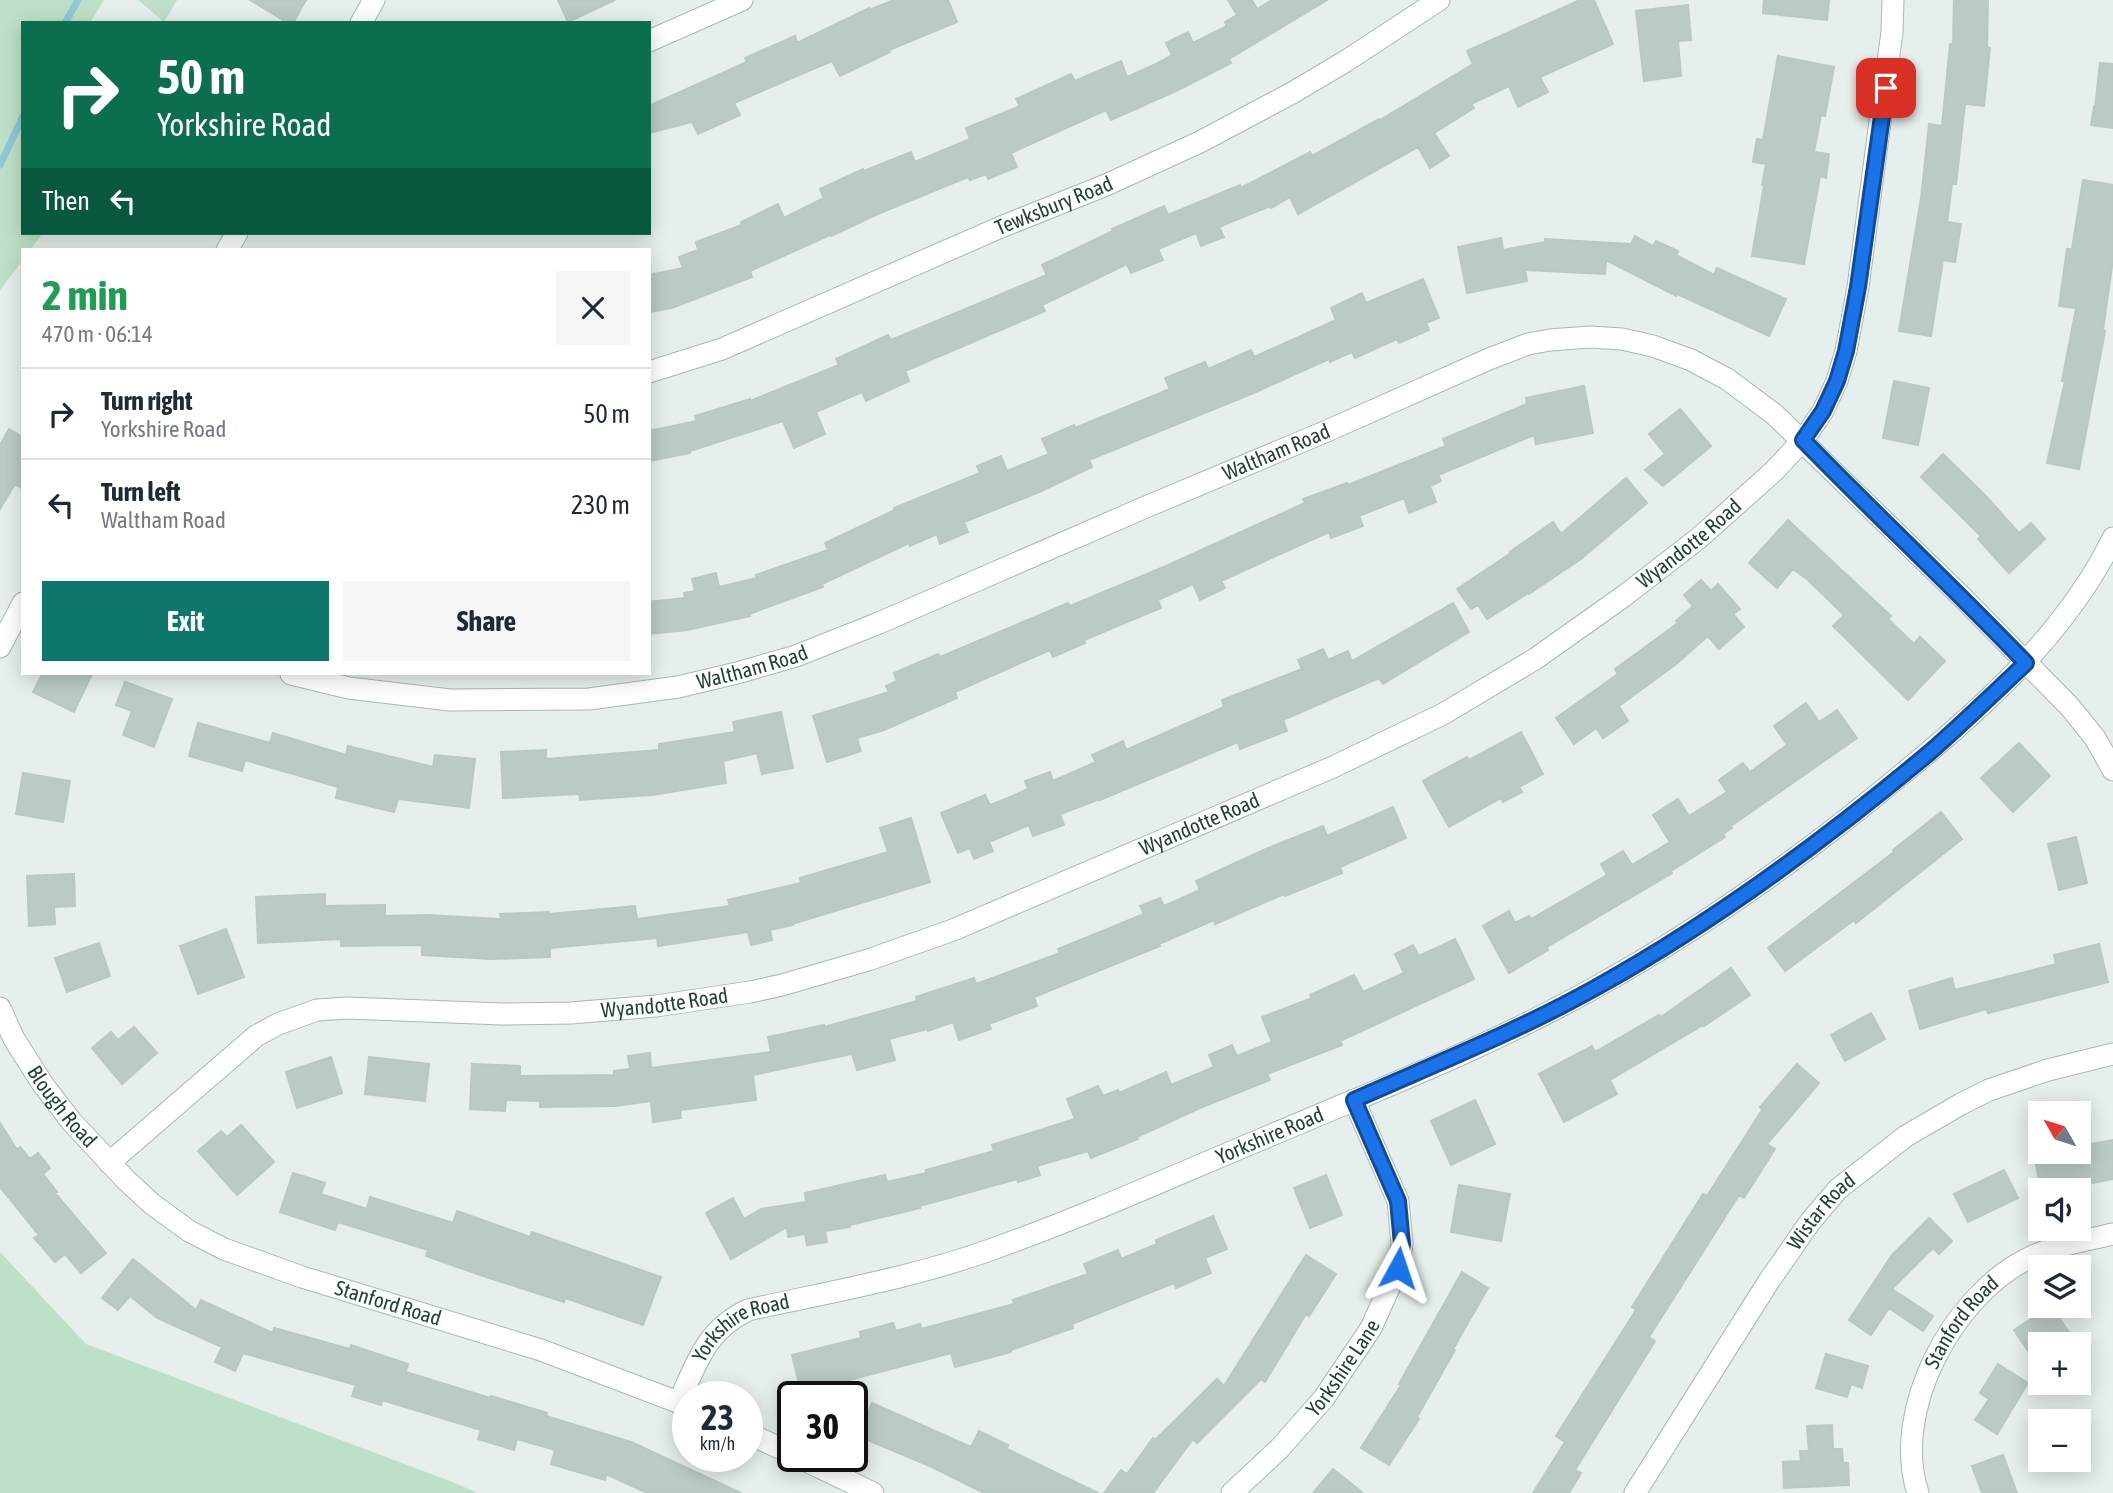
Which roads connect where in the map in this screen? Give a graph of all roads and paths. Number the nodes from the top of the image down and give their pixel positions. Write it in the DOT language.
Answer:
graph roads {
  1 [pos="374,0"];
  2 [pos="742,0"];
  3 [pos="1439,0"];
  4 [pos="1894,0"];
  5 [pos="362,21"];
  6 [pos="651,40"];
  7 [pos="651,371"];
  8 [pos="1803,440"];
  9 [pos="2113,538"];
  10 [pos="21,607"];
  11 [pos="0,647"];
  12 [pos="2026,663"];
  13 [pos="295,675"];
  14 [pos="2113,770"];
  15 [pos="0,1008"];
  16 [pos="2113,1054"];
  17 [pos="1354,1100"];
  18 [pos="109,1163"];
  19 [pos="2113,1234"];
  20 [pos="691,1381"];
  21 [pos="672,1400"];
  22 [pos="829,1472"];
  23 [pos="873,1493"];
  24 [pos="1232,1493"];
  25 [pos="1635,1493"];
  26 [pos="1918,1493"];
  1 -- 5 [label="street"];
  2 -- 6 [label="street"];
  3 -- 7 [label="street, Tewksbury Road"];
  4 -- 8 [label="street, Wyandotte Road"];
  8 -- 12 [label="street, Waltham Road"];
  8 -- 13 [label="street, Waltham Road"];
  8 -- 18 [label="street, Wyandotte Road"];
  9 -- 12 [label="street, Yorkshire Road"];
  10 -- 11 [label="street"];
  12 -- 14 [label="street, Waltham Road"];
  12 -- 17 [label="street, Yorkshire Road"];
  15 -- 18 [label="street, Blough Road"];
  16 -- 25 [label="street, Wistar Road"];
  17 -- 20 [label="street, Yorkshire Road"];
  17 -- 24 [label="street, Yorkshire Lane"];
  18 -- 21 [label="street, Stanford Road"];
  19 -- 26 [label="street, Stanford Road"];
  22 -- 23 [label="street"];
}
